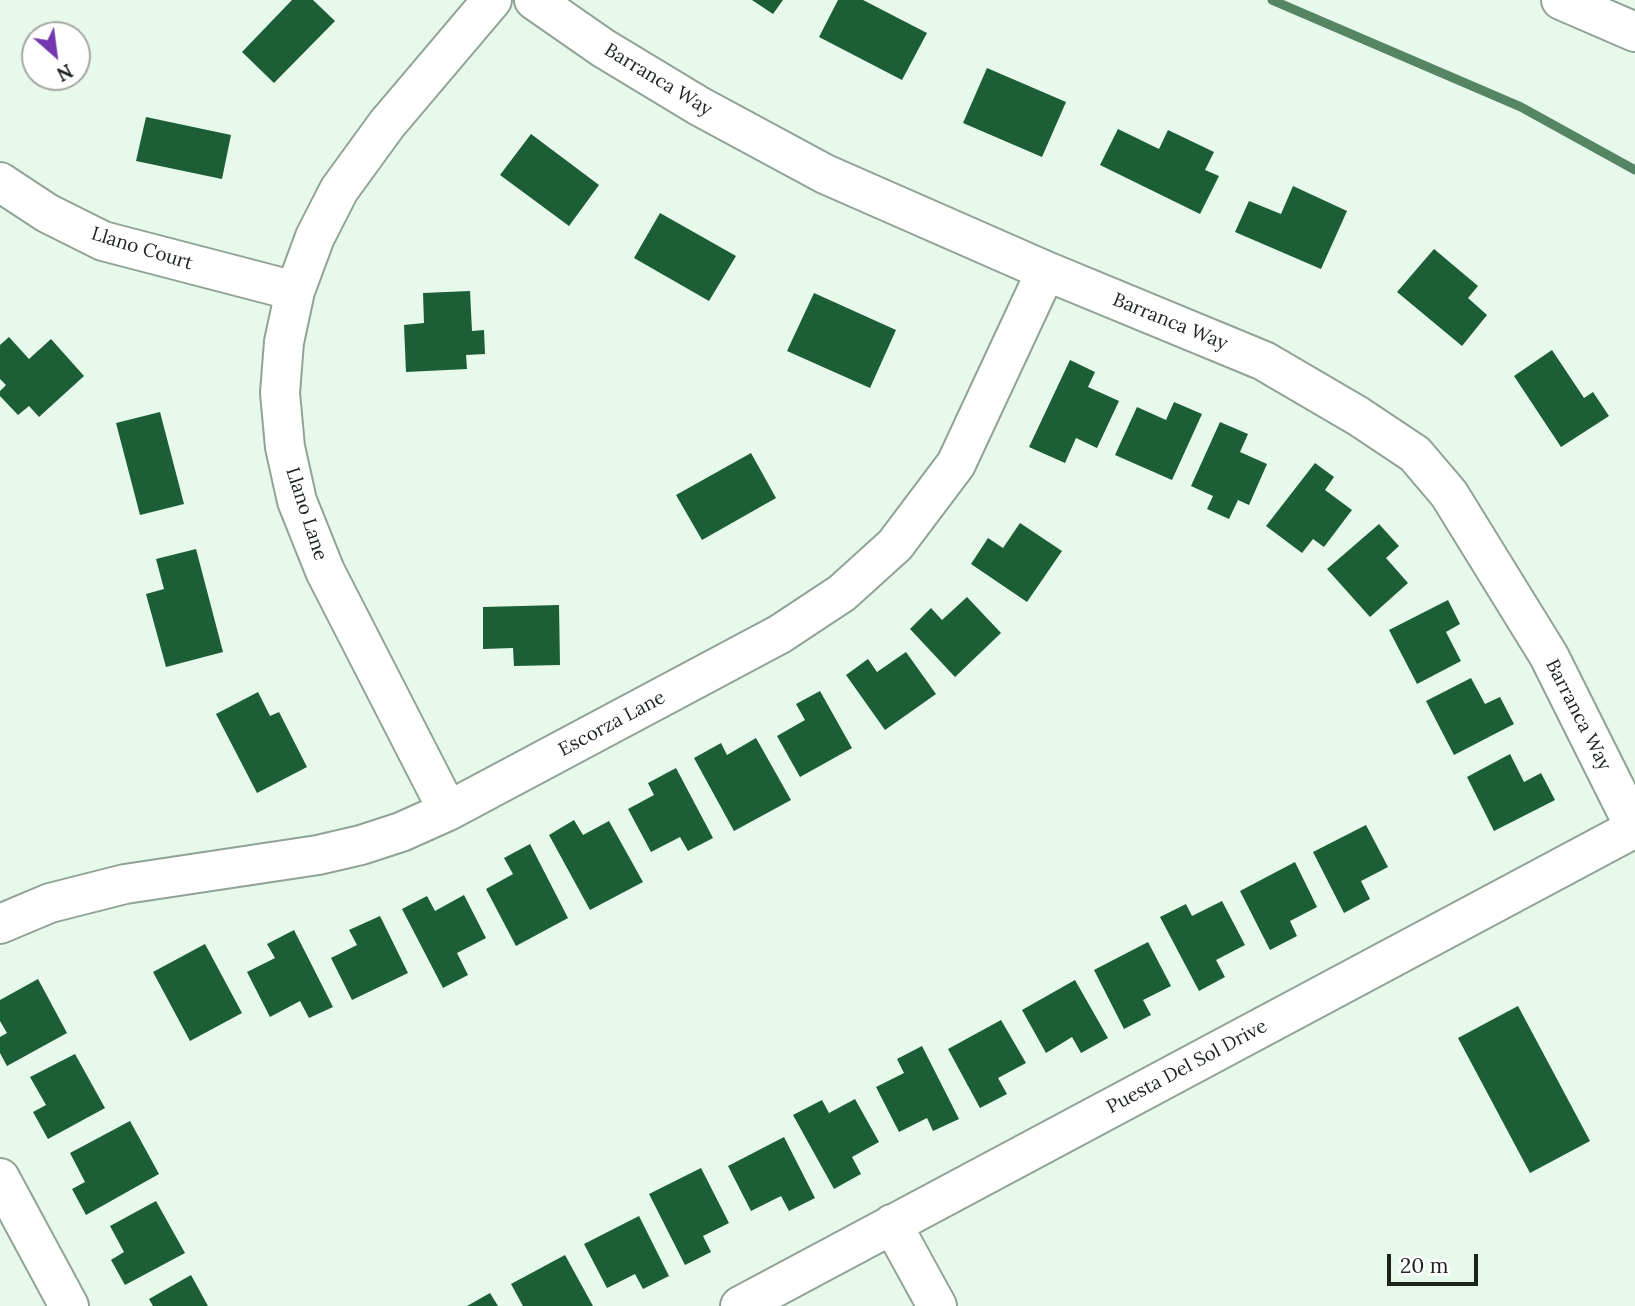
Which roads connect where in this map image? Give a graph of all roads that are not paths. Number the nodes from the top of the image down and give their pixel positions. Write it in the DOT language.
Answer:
graph roads {
  1 [pos="492,0"];
  2 [pos="534,0"];
  3 [pos="1561,0"];
  4 [pos="1635,32"];
  5 [pos="0,182"];
  6 [pos="1046,271"];
  7 [pos="295,291"];
  8 [pos="448,811"];
  9 [pos="1635,828"];
  10 [pos="0,924"];
  11 [pos="0,1178"];
  12 [pos="892,1224"];
  13 [pos="69,1306"];
  14 [pos="740,1306"];
  15 [pos="937,1306"];
  1 -- 7 [label="street, Llano Lane"];
  2 -- 6 [label="street, Barranca Way"];
  3 -- 4 [label="street"];
  5 -- 7 [label="street, Llano Court"];
  6 -- 8 [label="street, Escorza Lane"];
  6 -- 9 [label="street, Barranca Way"];
  7 -- 8 [label="street, Llano Lane"];
  8 -- 10 [label="street, Escorza Lane"];
  9 -- 12 [label="street, Puesta Del Sol Drive"];
  11 -- 13 [label="street"];
  12 -- 14 [label="street, Puesta Del Sol Drive"];
  12 -- 15 [label="street"];
}
